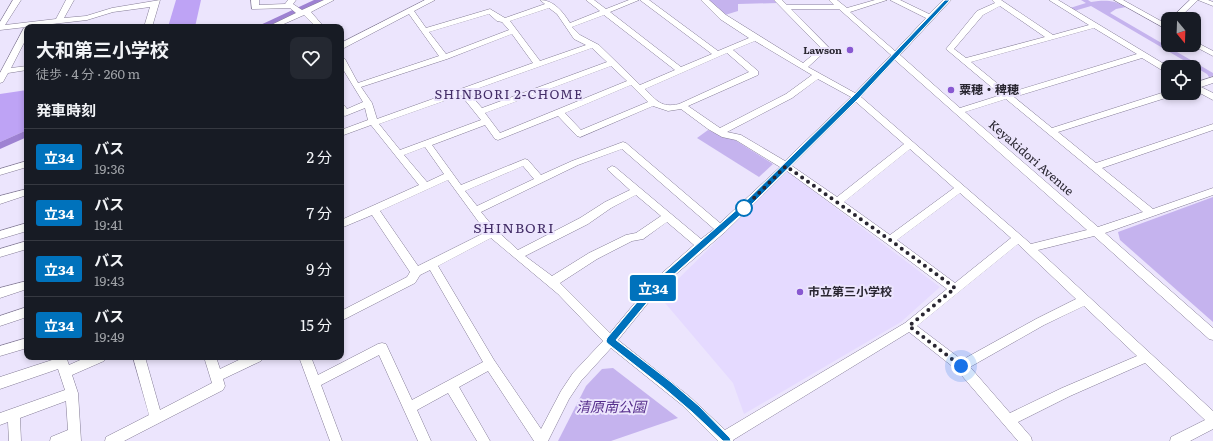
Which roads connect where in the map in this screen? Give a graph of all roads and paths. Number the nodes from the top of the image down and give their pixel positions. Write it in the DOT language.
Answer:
graph roads {
  1 [pos="17,0"];
  2 [pos="70,0"];
  3 [pos="255,0"];
  4 [pos="330,0"];
  5 [pos="414,0"];
  6 [pos="431,0"];
  7 [pos="590,0"];
  8 [pos="635,0"];
  9 [pos="644,0"];
  10 [pos="705,0"];
  11 [pos="778,0"];
  12 [pos="834,0"];
  13 [pos="883,0"];
  14 [pos="894,0"];
  15 [pos="947,0"];
  16 [pos="1053,0"];
  17 [pos="1118,0"];
  18 [pos="1194,0"];
  19 [pos="1201,0"];
  20 [pos="155,2"];
  21 [pos="999,2"];
  22 [pos="547,3"];
  23 [pos="1213,4"];
  24 [pos="421,5"];
  25 [pos="786,7"];
  26 [pos="297,8"];
  27 [pos="844,9"];
  28 [pos="410,11"];
  29 [pos="605,12"];
  30 [pos="1181,12"];
  31 [pos="931,18"];
  32 [pos="505,20"];
  33 [pos="59,21"];
  34 [pos="44,24"];
  35 [pos="149,24"];
  36 [pos="275,24"];
  37 [pos="317,24"];
  38 [pos="1161,24"];
  39 [pos="568,26"];
  40 [pos="1095,26"];
  41 [pos="24,27"];
  42 [pos="0,28"];
  43 [pos="426,31"];
  44 [pos="513,32"];
  45 [pos="24,35"];
  46 [pos="755,38"];
  47 [pos="1052,38"];
  48 [pos="344,44"];
  49 [pos="592,45"];
  50 [pos="24,47"];
  51 [pos="1201,47"];
  52 [pos="18,48"];
  53 [pos="728,50"];
  54 [pos="1213,54"];
  55 [pos="718,55"];
  56 [pos="1143,55"];
  57 [pos="896,56"];
  58 [pos="444,57"];
  59 [pos="965,61"];
  60 [pos="613,62"];
  61 [pos="344,64"];
  62 [pos="538,64"];
  63 [pos="1161,66"];
  64 [pos="803,67"];
  65 [pos="24,68"];
  66 [pos="5,71"];
  67 [pos="681,71"];
  68 [pos="818,75"];
  69 [pos="0,80"];
  70 [pos="1213,80"];
  71 [pos="632,82"];
  72 [pos="1201,84"];
  73 [pos="356,86"];
  74 [pos="638,89"];
  75 [pos="1201,90"];
  76 [pos="462,91"];
  77 [pos="1007,96"];
  78 [pos="1161,96"];
  79 [pos="856,97"];
  80 [pos="1213,97"];
  81 [pos="368,103"];
  82 [pos="654,103"];
  83 [pos="682,106"];
  84 [pos="958,110"];
  85 [pos="344,112"];
  86 [pos="480,112"];
  87 [pos="559,112"];
  88 [pos="487,121"];
  89 [pos="373,122"];
  90 [pos="1213,127"];
  91 [pos="1051,131"];
  92 [pos="344,132"];
  93 [pos="720,132"];
  94 [pos="427,144"];
  95 [pos="910,144"];
  96 [pos="398,154"];
  97 [pos="24,165"];
  98 [pos="786,166"];
  99 [pos="1094,166"];
  100 [pos="612,169"];
  101 [pos="0,172"];
  102 [pos="449,176"];
  103 [pos="540,180"];
  104 [pos="425,186"];
  105 [pos="960,188"];
  106 [pos="460,189"];
  107 [pos="636,190"];
  108 [pos="1213,191"];
  109 [pos="24,193"];
  110 [pos="0,200"];
  111 [pos="837,202"];
  112 [pos="373,209"];
  113 [pos="475,210"];
  114 [pos="1151,213"];
  115 [pos="667,217"];
  116 [pos="344,221"];
  117 [pos="24,228"];
  118 [pos="721,228"];
  119 [pos="1098,232"];
  120 [pos="492,233"];
  121 [pos="0,235"];
  122 [pos="1018,239"];
  123 [pos="890,240"];
  124 [pos="701,245"];
  125 [pos="24,246"];
  126 [pos="1029,248"];
  127 [pos="0,253"];
  128 [pos="517,255"];
  129 [pos="432,264"];
  130 [pos="416,272"];
  131 [pos="552,282"];
  132 [pos="24,286"];
  133 [pos="955,288"];
  134 [pos="0,293"];
  135 [pos="1085,300"];
  136 [pos="24,313"];
  137 [pos="344,314"];
  138 [pos="0,321"];
  139 [pos="909,326"];
  140 [pos="1213,335"];
  141 [pos="610,341"];
  142 [pos="24,344"];
  143 [pos="0,351"];
  144 [pos="1147,357"];
  145 [pos="84,360"];
  146 [pos="140,360"];
  147 [pos="211,360"];
  148 [pos="251,360"];
  149 [pos="306,360"];
  150 [pos="62,364"];
  151 [pos="490,364"];
  152 [pos="961,366"];
  153 [pos="216,376"];
  154 [pos="0,383"];
  155 [pos="314,383"];
  156 [pos="451,386"];
  157 [pos="72,393"];
  158 [pos="409,408"];
  159 [pos="14,414"];
  160 [pos="0,419"];
  161 [pos="156,419"];
  162 [pos="1213,419"];
  163 [pos="1008,420"];
  164 [pos="1213,423"];
  165 [pos="75,437"];
  166 [pos="725,439"];
  167 [pos="15,441"];
  168 [pos="56,441"];
  169 [pos="111,441"];
  170 [pos="336,441"];
  171 [pos="425,441"];
  172 [pos="484,441"];
  173 [pos="541,441"];
  174 [pos="1026,441"];
  175 [pos="1176,441"];
  1 -- 42 [label="street"];
  2 -- 33 [label="street"];
  3 -- 26 [label="street"];
  4 -- 26 [label="street"];
  5 -- 24 [label="street"];
  6 -- 24 [label="street"];
  7 -- 29 [label="street"];
  8 -- 29 [label="street"];
  9 -- 55 [label="street"];
  10 -- 46 [label="street"];
  11 -- 25 [label="street"];
  12 -- 27 [label="street, Keyakidori Avenue"];
  13 -- 27 [label="street"];
  14 -- 31 [label="street"];
  15 -- 31 [label="street"];
  16 -- 40 [label="street"];
  17 -- 38 [label="street"];
  18 -- 30 [label="street"];
  19 -- 23 [label="street"];
  20 -- 33 [label="street"];
  20 -- 35 [label="street"];
  21 -- 47 [label="street"];
  21 -- 59 [label="street"];
  22 -- 32 [label="street"];
  22 -- 39 [label="street"];
  24 -- 28 [label="street"];
  25 -- 27 [label="street"];
  25 -- 64 [label="street"];
  26 -- 36 [label="street"];
  26 -- 37 [label="street"];
  27 -- 57 [label="street, Keyakidori Avenue"];
  28 -- 43 [label="street"];
  28 -- 48 [label="street"];
  29 -- 39 [label="street"];
  29 -- 67 [label="street"];
  31 -- 57 [label="street"];
  32 -- 43 [label="street"];
  32 -- 44 [label="street"];
  33 -- 34 [label="street"];
  39 -- 49 [label="street"];
  40 -- 47 [label="street"];
  40 -- 56 [label="street"];
  41 -- 42 [label="street"];
  43 -- 58 [label="street"];
  44 -- 58 [label="street"];
  44 -- 62 [label="street"];
  45 -- 52 [label="street"];
  46 -- 53 [label="street"];
  46 -- 64 [label="street"];
  47 -- 59 [label="street"];
  49 -- 60 [label="street"];
  49 -- 62 [label="street"];
  50 -- 52 [label="street"];
  51 -- 54 [label="street"];
  52 -- 66 [label="street"];
  53 -- 55 [label="street"];
  53 -- 83 [label="street"];
  55 -- 67 [label="street"];
  56 -- 63 [label="street"];
  56 -- 77 [label="street"];
  57 -- 79 [label="street"];
  57 -- 84 [label="street, Keyakidori Avenue"];
  58 -- 73 [label="street"];
  59 -- 77 [label="street"];
  60 -- 71 [label="street"];
  60 -- 86 [label="street"];
  61 -- 73 [label="street"];
  62 -- 76 [label="street"];
  64 -- 68 [label="street"];
  65 -- 66 [label="street"];
  66 -- 69 [label="street"];
  67 -- 74 [label="street"];
  68 -- 79 [label="street"];
  68 -- 93 [label="street"];
  70 -- 72 [label="street"];
  71 -- 74 [label="street"];
  71 -- 87 [label="street"];
  73 -- 81 [label="street"];
  74 -- 82 [label="street"];
  75 -- 80 [label="street"];
  76 -- 86 [label="street"];
  76 -- 89 [label="street"];
  77 -- 84 [label="street"];
  77 -- 91 [label="street"];
  78 -- 91 [label="street"];
  79 -- 95 [label="street"];
  79 -- 98 [label="street"];
  81 -- 85 [label="street"];
  81 -- 89 [label="street"];
  82 -- 83 [label="street"];
  82 -- 87 [label="street"];
  83 -- 93 [label="street"];
  84 -- 119 [label="street, Keyakidori Avenue"];
  86 -- 88 [label="street"];
  87 -- 88 [label="street"];
  88 -- 94 [label="street"];
  89 -- 92 [label="street"];
  89 -- 96 [label="street"];
  90 -- 99 [label="street"];
  91 -- 99 [label="street"];
  93 -- 98 [label="street"];
  94 -- 96 [label="street"];
  94 -- 102 [label="street"];
  95 -- 105 [label="street"];
  95 -- 111 [label="street"];
  96 -- 104 [label="street"];
  97 -- 101 [label="street"];
  98 -- 111 [label="street"];
  98 -- 118 [label="street"];
  99 -- 114 [label="street"];
  100 -- 107 [label="street"];
  102 -- 104 [label="street"];
  102 -- 106 [label="street"];
  103 -- 106 [label="street"];
  103 -- 113 [label="street"];
  103 -- 118 [label="street"];
  104 -- 112 [label="street"];
  105 -- 122 [label="street"];
  105 -- 123 [label="street"];
  106 -- 113 [label="street"];
  107 -- 115 [label="street"];
  107 -- 128 [label="street"];
  108 -- 114 [label="street"];
  109 -- 110 [label="street"];
  111 -- 123 [label="street"];
  112 -- 116 [label="street"];
  112 -- 130 [label="street"];
  113 -- 120 [label="street"];
  114 -- 119 [label="street"];
  115 -- 124 [label="street"];
  115 -- 131 [label="street"];
  117 -- 121 [label="street"];
  118 -- 124 [label="street"];
  119 -- 126 [label="street"];
  119 -- 140 [label="street, Keyakidori Avenue"];
  120 -- 128 [label="street"];
  120 -- 129 [label="street"];
  122 -- 126 [label="street"];
  122 -- 133 [label="street"];
  123 -- 133 [label="street"];
  124 -- 141 [label="street"];
  125 -- 127 [label="street"];
  126 -- 135 [label="street"];
  128 -- 131 [label="street"];
  129 -- 130 [label="street"];
  129 -- 151 [label="street"];
  130 -- 137 [label="street"];
  131 -- 141 [label="street"];
  132 -- 134 [label="street"];
  133 -- 139 [label="street"];
  135 -- 144 [label="street"];
  135 -- 152 [label="street"];
  136 -- 138 [label="street"];
  139 -- 152 [label="street"];
  139 -- 166 [label="street"];
  141 -- 166 [label="street"];
  141 -- 173 [label="street"];
  142 -- 143 [label="street"];
  144 -- 162 [label="street"];
  144 -- 163 [label="street"];
  145 -- 150 [label="street"];
  146 -- 161 [label="street"];
  147 -- 153 [label="street"];
  148 -- 153 [label="street"];
  149 -- 155 [label="street"];
  150 -- 154 [label="street"];
  150 -- 157 [label="street"];
  151 -- 156 [label="street"];
  151 -- 173 [label="street"];
  152 -- 163 [label="street"];
  153 -- 161 [label="street"];
  155 -- 158 [label="street"];
  155 -- 170 [label="street"];
  156 -- 158 [label="street"];
  156 -- 172 [label="street"];
  157 -- 159 [label="street"];
  157 -- 165 [label="street"];
  158 -- 171 [label="street"];
  159 -- 160 [label="street"];
  159 -- 167 [label="street"];
  161 -- 169 [label="street"];
  163 -- 174 [label="street"];
  164 -- 175 [label="street"];
  165 -- 168 [label="street"];
}
